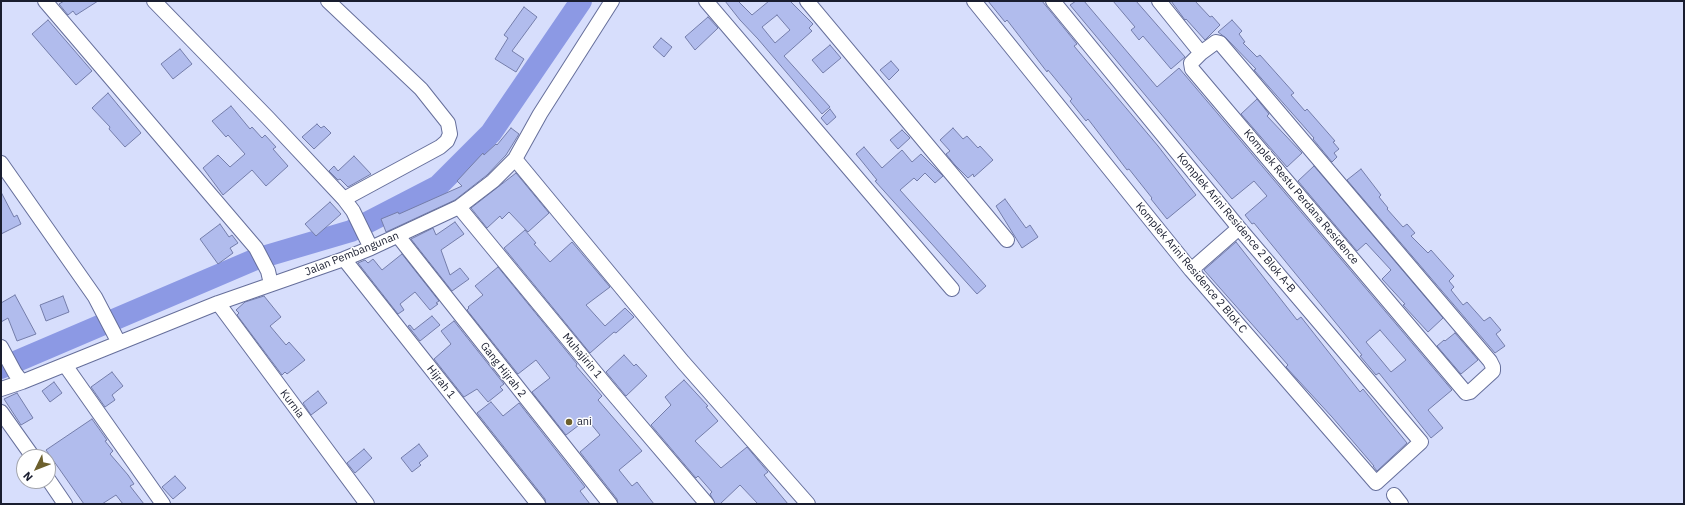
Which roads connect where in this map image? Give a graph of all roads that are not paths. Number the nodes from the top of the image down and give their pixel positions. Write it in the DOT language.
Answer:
graph roads {
  1 [pos="45,1"];
  2 [pos="154,1"];
  3 [pos="328,1"];
  4 [pos="611,1"];
  5 [pos="706,1"];
  6 [pos="808,1"];
  7 [pos="974,1"];
  8 [pos="1053,1"];
  9 [pos="1159,1"];
  10 [pos="1201,53"];
  11 [pos="515,159"];
  12 [pos="1,163"];
  13 [pos="344,199"];
  14 [pos="459,207"];
  15 [pos="1239,228"];
  16 [pos="398,236"];
  17 [pos="1007,240"];
  18 [pos="371,248"];
  19 [pos="344,260"];
  20 [pos="1191,270"];
  21 [pos="269,278"];
  22 [pos="952,289"];
  23 [pos="218,303"];
  24 [pos="116,338"];
  25 [pos="1,347"];
  26 [pos="65,365"];
  27 [pos="19,378"];
  28 [pos="1,389"];
  29 [pos="1,412"];
  30 [pos="1421,442"];
  31 [pos="27,449"];
  32 [pos="55,489"];
  33 [pos="65,504"];
  34 [pos="163,504"];
  35 [pos="367,504"];
  36 [pos="538,504"];
  37 [pos="610,504"];
  38 [pos="707,504"];
  39 [pos="808,504"];
  1 -- 21 [label="street"];
  2 -- 13 [label="street"];
  3 -- 13 [label="street"];
  4 -- 11 [label="street, Jalan Pembangunan"];
  5 -- 22 [label="street"];
  6 -- 17 [label="street"];
  7 -- 20 [label="street, Komplek Arini Residence 2 Blok C"];
  8 -- 15 [label="street, Komplek Arini Residence 2 Blok A-B"];
  9 -- 10 [label="street"];
  10 -- 10 [label="street, Komplek Restu Perdana Residence"];
  11 -- 14 [label="street, Jalan Pembangunan"];
  11 -- 39 [label="street"];
  12 -- 24 [label="street"];
  13 -- 18 [label="street"];
  14 -- 16 [label="street, Jalan Pembangunan"];
  14 -- 38 [label="street, Muhajirin 1"];
  15 -- 20 [label="street"];
  15 -- 30 [label="street, Komplek Arini Residence 2 Blok A-B"];
  16 -- 18 [label="street, Jalan Pembangunan"];
  16 -- 37 [label="street, Gang Hijrah 2"];
  18 -- 19 [label="street, Jalan Pembangunan"];
  19 -- 21 [label="street, Jalan Pembangunan"];
  19 -- 36 [label="street, Hijrah 1"];
  20 -- 30 [label="street, Komplek Arini Residence 2 Blok C"];
  21 -- 23 [label="street, Jalan Pembangunan"];
  23 -- 24 [label="street, Jalan Pembangunan"];
  23 -- 35 [label="street, Kurnia"];
  24 -- 26 [label="street, Jalan Pembangunan"];
  25 -- 27 [label="street"];
  26 -- 27 [label="street, Jalan Pembangunan"];
  26 -- 34 [label="street"];
  27 -- 28 [label="street, Jalan Pembangunan"];
  29 -- 31 [label="street"];
  32 -- 33 [label="street"];
}
